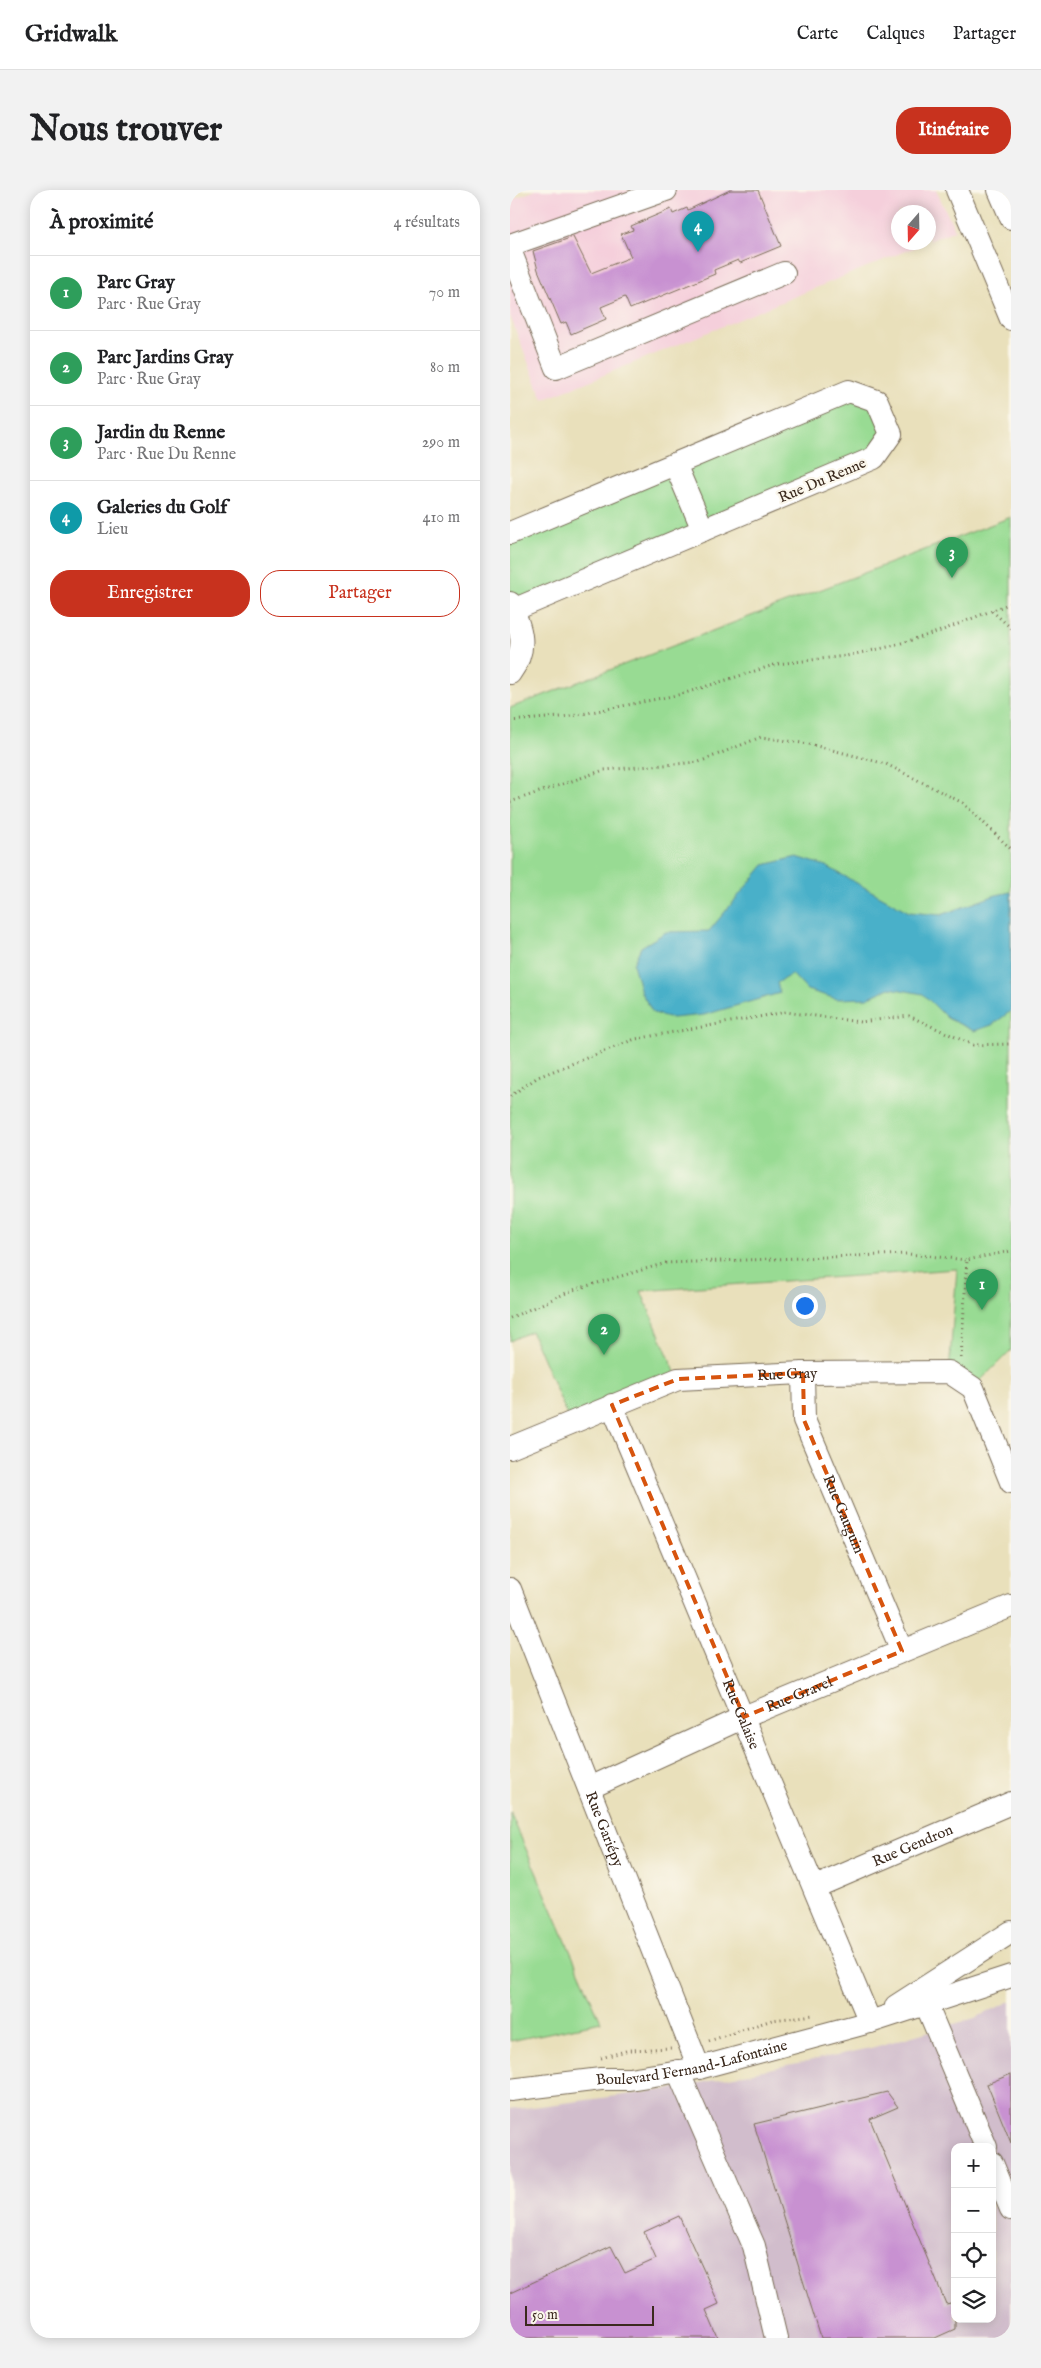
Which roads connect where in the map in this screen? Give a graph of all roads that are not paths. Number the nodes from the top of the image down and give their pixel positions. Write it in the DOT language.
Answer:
graph roads {
  1 [pos="666,190"];
  2 [pos="957,190"];
  3 [pos="999,190"];
  4 [pos="1011,218"];
  5 [pos="510,245"];
  6 [pos="510,250"];
  7 [pos="784,273"];
  8 [pos="1011,319"];
  9 [pos="675,464"];
  10 [pos="703,530"];
  11 [pos="510,533"];
  12 [pos="512,606"];
  13 [pos="510,673"];
  14 [pos="803,1373"];
  15 [pos="612,1406"];
  16 [pos="510,1448"];
  17 [pos="1011,1482"];
  18 [pos="510,1589"];
  19 [pos="1011,1606"];
  20 [pos="902,1651"];
  21 [pos="744,1718"];
  22 [pos="588,1788"];
  23 [pos="1011,1803"];
  24 [pos="815,1887"];
  25 [pos="1011,1932"];
  26 [pos="1011,1976"];
  27 [pos="926,2004"];
  28 [pos="870,2022"];
  29 [pos="688,2070"];
  30 [pos="510,2090"];
  31 [pos="984,2143"];
  32 [pos="996,2173"];
  33 [pos="1011,2209"];
  34 [pos="776,2338"];
  1 -- 5 [label="street"];
  2 -- 8 [label="street"];
  3 -- 4 [label="street"];
  6 -- 7 [label="street"];
  9 -- 10 [label="street"];
  9 -- 10 [label="street, Rue Du Renne"];
  9 -- 11 [label="street, Rue Du Renne"];
  10 -- 12 [label="street, Rue Du Renne"];
  12 -- 13 [label="street, Rue Du Renne"];
  14 -- 15 [label="street, Rue Gray"];
  14 -- 17 [label="street, Rue Gray"];
  14 -- 20 [label="street, Rue Gauguin"];
  15 -- 16 [label="street, Rue Gray"];
  15 -- 21 [label="street, Rue Galaise"];
  18 -- 22 [label="street, Rue Gariépy"];
  19 -- 20 [label="street, Rue Gravel"];
  20 -- 21 [label="street, Rue Gravel"];
  21 -- 22 [label="street, Rue Gravel"];
  21 -- 24 [label="street, Rue Galaise"];
  22 -- 29 [label="street, Rue Gariépy"];
  23 -- 24 [label="street, Rue Gendron"];
  24 -- 28 [label="street, Rue Galaise"];
  25 -- 28 [label="street, Boulevard Fernand-Lafontaine"];
  26 -- 27 [label="street, Boulevard Fernand-Lafontaine"];
  27 -- 28 [label="street, Boulevard Fernand-Lafontaine"];
  27 -- 31 [label="street"];
  28 -- 29 [label="street, Boulevard Fernand-Lafontaine"];
  29 -- 30 [label="street, Boulevard Fernand-Lafontaine"];
  29 -- 34 [label="street, Rue Gariépy"];
  32 -- 33 [label="street"];
}
